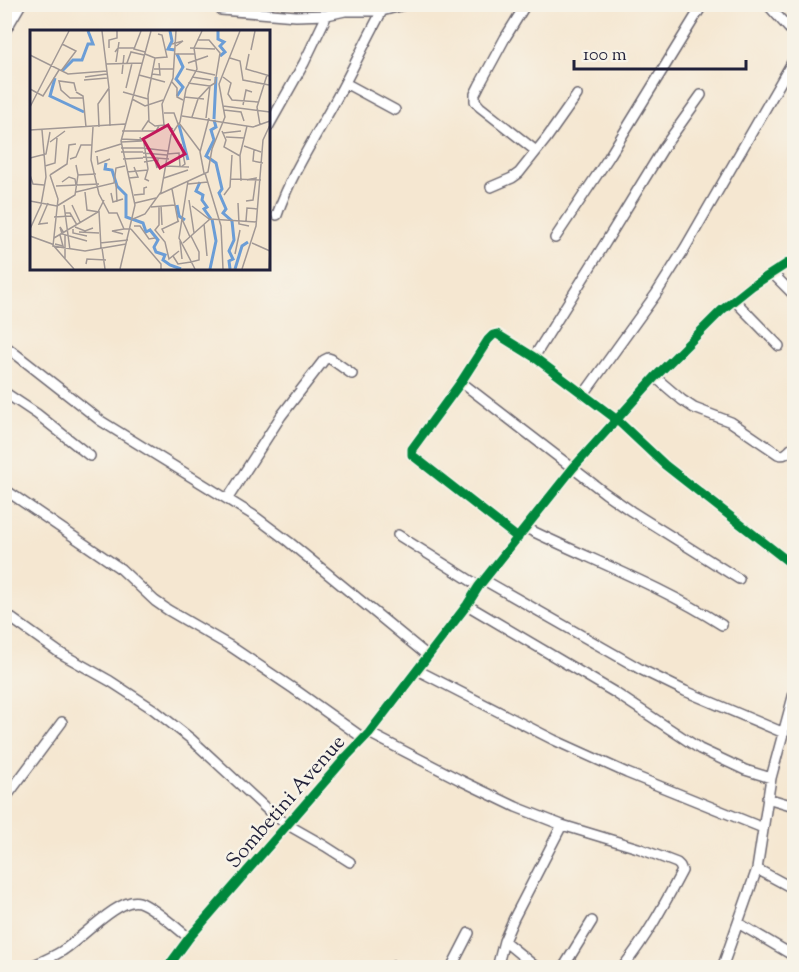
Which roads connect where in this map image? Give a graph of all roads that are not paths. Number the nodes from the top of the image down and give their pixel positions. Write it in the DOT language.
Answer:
graph roads {
  1 [pos="21,4"];
  2 [pos="408,4"];
  3 [pos="526,4"];
  4 [pos="703,4"];
  5 [pos="767,4"];
  6 [pos="220,10"];
  7 [pos="382,11"];
  8 [pos="327,15"];
  9 [pos="4,33"];
  10 [pos="795,34"];
  11 [pos="795,59"];
  12 [pos="345,83"];
  13 [pos="701,94"];
  14 [pos="577,95"];
  15 [pos="395,110"];
  16 [pos="270,123"];
  17 [pos="536,151"];
  18 [pos="491,187"];
  19 [pos="277,216"];
  20 [pos="555,238"];
  21 [pos="795,259"];
  22 [pos="772,273"];
  23 [pos="795,295"];
  24 [pos="734,300"];
  25 [pos="4,345"];
  26 [pos="779,346"];
  27 [pos="534,357"];
  28 [pos="352,374"];
  29 [pos="655,377"];
  30 [pos="461,382"];
  31 [pos="4,392"];
  32 [pos="584,394"];
  33 [pos="616,419"];
  34 [pos="795,446"];
  35 [pos="90,456"];
  36 [pos="573,468"];
  37 [pos="4,489"];
  38 [pos="228,498"];
  39 [pos="526,528"];
  40 [pos="398,535"];
  41 [pos="518,538"];
  42 [pos="789,563"];
  43 [pos="739,579"];
  44 [pos="482,583"];
  45 [pos="467,605"];
  46 [pos="4,613"];
  47 [pos="722,625"];
  48 [pos="428,656"];
  49 [pos="417,670"];
  50 [pos="795,693"];
  51 [pos="62,722"];
  52 [pos="784,733"];
  53 [pos="366,735"];
  54 [pos="771,778"];
  55 [pos="768,798"];
  56 [pos="4,800"];
  57 [pos="795,806"];
  58 [pos="288,825"];
  59 [pos="562,825"];
  60 [pos="763,828"];
  61 [pos="350,862"];
  62 [pos="757,869"];
  63 [pos="795,889"];
  64 [pos="592,921"];
  65 [pos="738,923"];
  66 [pos="469,933"];
  67 [pos="189,938"];
  68 [pos="504,941"];
  69 [pos="795,956"];
  70 [pos="36,964"];
  71 [pos="168,968"];
  72 [pos="451,968"];
  73 [pos="497,968"];
  74 [pos="537,968"];
  75 [pos="563,968"];
  76 [pos="622,968"];
  77 [pos="723,968"];
  1 -- 9 [label="street"];
  2 -- 7 [label="street"];
  3 -- 17 [label="street"];
  4 -- 20 [label="street"];
  5 -- 10 [label="street"];
  6 -- 8 [label="street"];
  7 -- 8 [label="street"];
  7 -- 12 [label="street"];
  8 -- 16 [label="street"];
  11 -- 32 [label="street"];
  12 -- 15 [label="street"];
  12 -- 19 [label="street"];
  13 -- 27 [label="street"];
  14 -- 17 [label="street"];
  17 -- 18 [label="street"];
  21 -- 22 [label="street"];
  22 -- 23 [label="street"];
  22 -- 24 [label="street"];
  24 -- 26 [label="street"];
  24 -- 29 [label="street"];
  25 -- 38 [label="street"];
  27 -- 30 [label="street"];
  27 -- 32 [label="street"];
  28 -- 38 [label="street"];
  29 -- 33 [label="street"];
  29 -- 34 [label="street"];
  30 -- 36 [label="street"];
  30 -- 41 [label="street"];
  31 -- 35 [label="street"];
  32 -- 33 [label="street"];
  33 -- 36 [label="street"];
  33 -- 42 [label="street"];
  36 -- 39 [label="street, Sombetini Avenue"];
  36 -- 43 [label="street"];
  37 -- 53 [label="street"];
  38 -- 48 [label="street"];
  39 -- 41 [label="street, Sombetini Avenue"];
  39 -- 47 [label="street"];
  40 -- 44 [label="street"];
  41 -- 44 [label="street, Sombetini Avenue"];
  44 -- 45 [label="street, Sombetini Avenue"];
  44 -- 52 [label="street"];
  45 -- 48 [label="street, Sombetini Avenue"];
  45 -- 54 [label="street"];
  46 -- 58 [label="street"];
  48 -- 49 [label="street, Sombetini Avenue"];
  49 -- 53 [label="street, Sombetini Avenue"];
  49 -- 60 [label="street"];
  50 -- 52 [label="street"];
  51 -- 56 [label="street"];
  52 -- 54 [label="street"];
  53 -- 58 [label="street, Sombetini Avenue"];
  53 -- 59 [label="street"];
  54 -- 55 [label="street"];
  55 -- 57 [label="street"];
  55 -- 60 [label="street"];
  58 -- 61 [label="street"];
  58 -- 67 [label="street, Sombetini Avenue"];
  59 -- 68 [label="street"];
  59 -- 76 [label="street"];
  60 -- 62 [label="street"];
  62 -- 63 [label="street"];
  62 -- 65 [label="street"];
  64 -- 75 [label="street"];
  65 -- 69 [label="street"];
  65 -- 77 [label="street"];
  66 -- 72 [label="street"];
  67 -- 70 [label="street"];
  67 -- 71 [label="street, Sombetini Avenue"];
  68 -- 73 [label="street"];
  68 -- 74 [label="street"];
}
